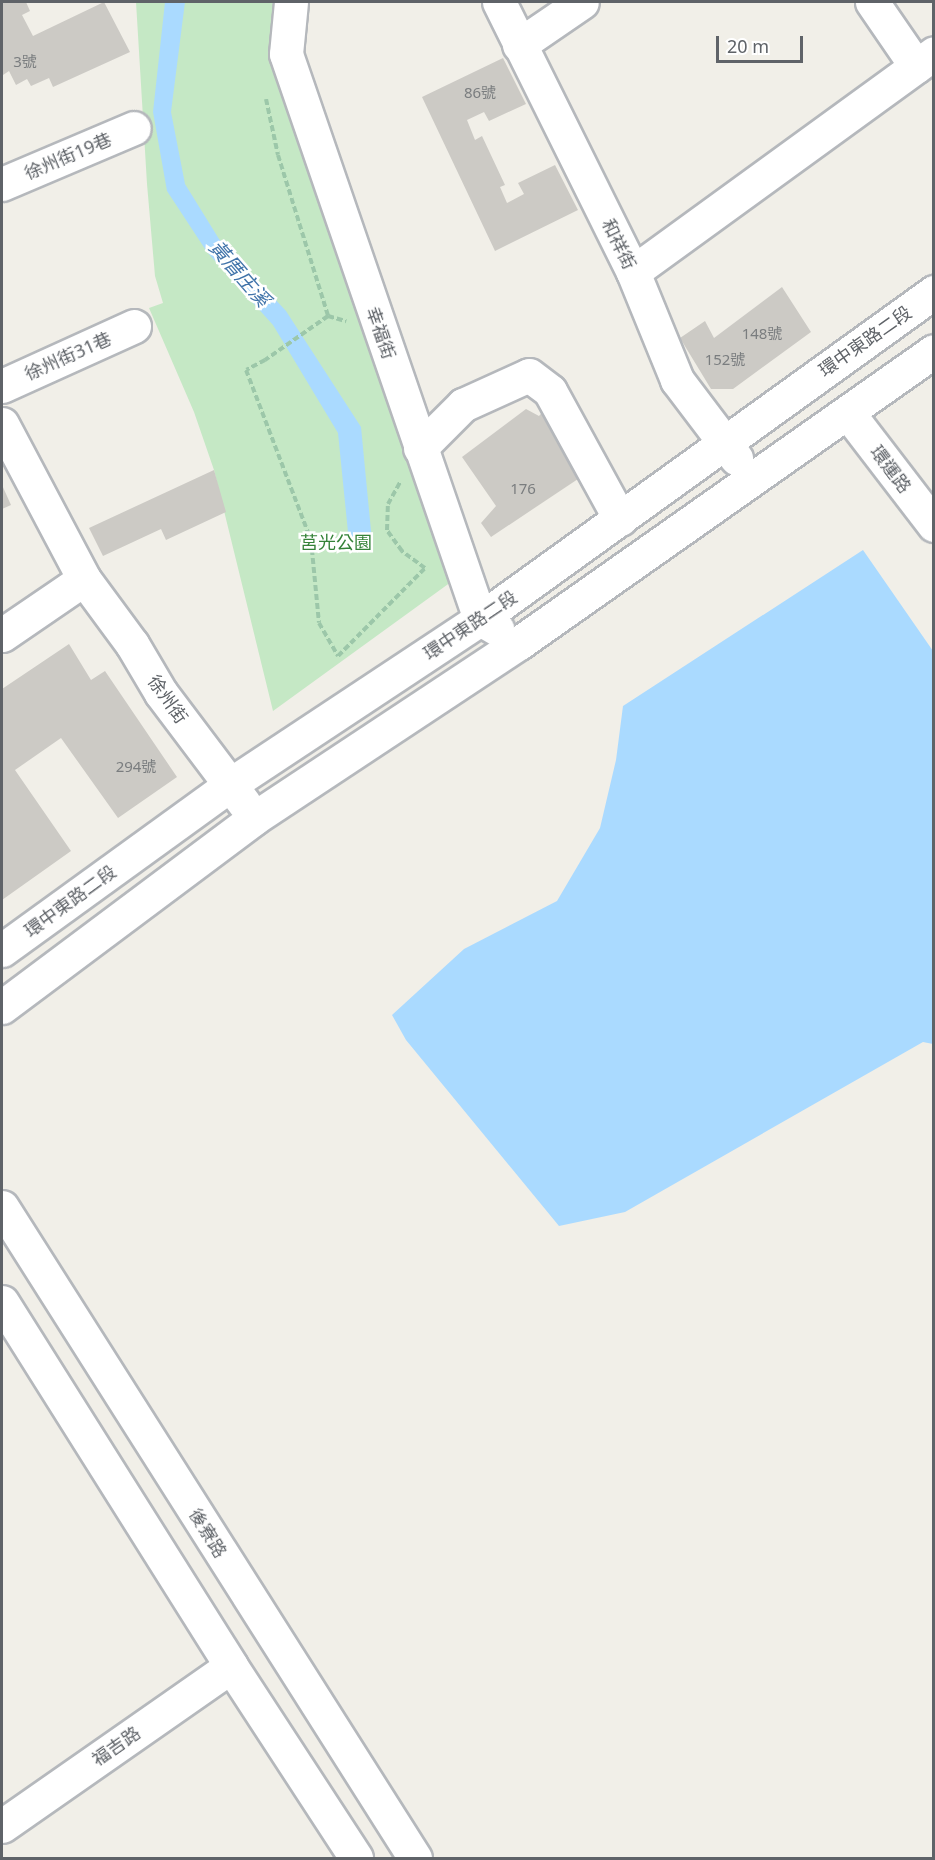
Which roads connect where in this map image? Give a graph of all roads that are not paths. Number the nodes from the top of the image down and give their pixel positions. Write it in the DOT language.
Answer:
graph roads {
  1 [pos="291,2"];
  2 [pos="499,2"];
  3 [pos="582,2"];
  4 [pos="872,2"];
  5 [pos="519,45"];
  6 [pos="925,59"];
  7 [pos="134,128"];
  8 [pos="2,184"];
  9 [pos="633,272"];
  10 [pos="933,292"];
  11 [pos="134,326"];
  12 [pos="933,351"];
  13 [pos="2,386"];
  14 [pos="848,413"];
  15 [pos="2,424"];
  16 [pos="725,440"];
  17 [pos="420,448"];
  18 [pos="750,479"];
  19 [pos="620,519"];
  20 [pos="933,525"];
  21 [pos="84,579"];
  22 [pos="480,619"];
  23 [pos="2,635"];
  24 [pos="519,643"];
  25 [pos="231,784"];
  26 [pos="254,819"];
  27 [pos="2,950"];
  28 [pos="2,1007"];
  29 [pos="2,1207"];
  30 [pos="2,1302"];
  31 [pos="231,1666"];
  32 [pos="2,1826"];
  33 [pos="356,1858"];
  34 [pos="415,1858"];
  1 -- 17 [label="street, 幸福街"];
  2 -- 5 [label="street, 和祥街"];
  3 -- 5 [label="street"];
  4 -- 6 [label="street"];
  5 -- 9 [label="street, 和祥街"];
  6 -- 9 [label="street"];
  7 -- 8 [label="street, 徐州街19巷"];
  9 -- 16 [label="street, 和祥街"];
  10 -- 16 [label="street, 環中東路二段"];
  11 -- 13 [label="street, 徐州街31巷"];
  12 -- 14 [label="street"];
  14 -- 18 [label="street"];
  14 -- 20 [label="street, 環運路"];
  15 -- 21 [label="street, 徐州街"];
  16 -- 18 [label="street, 和祥街"];
  16 -- 19 [label="street, 環中東路二段"];
  17 -- 19 [label="street"];
  17 -- 22 [label="street, 幸福街"];
  18 -- 24 [label="street"];
  19 -- 22 [label="street, 環中東路二段"];
  21 -- 23 [label="street"];
  21 -- 25 [label="street, 徐州街"];
  22 -- 24 [label="street"];
  22 -- 25 [label="street, 環中東路二段"];
  24 -- 26 [label="street"];
  25 -- 26 [label="street, 徐州街"];
  25 -- 27 [label="street, 環中東路二段"];
  26 -- 28 [label="street"];
  29 -- 34 [label="street, 後寮路"];
  30 -- 31 [label="street"];
  31 -- 32 [label="street, 福吉路"];
  31 -- 33 [label="street"];
}
